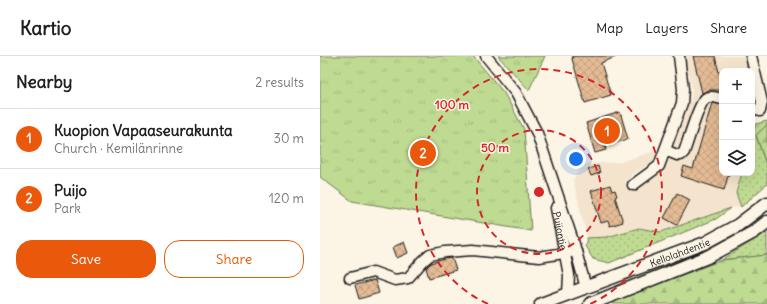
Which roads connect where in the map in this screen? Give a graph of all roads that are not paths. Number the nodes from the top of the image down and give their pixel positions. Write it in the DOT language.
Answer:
graph roads {
  1 [pos="486,56"];
  2 [pos="679,56"];
  3 [pos="751,56"];
  4 [pos="719,99"];
  5 [pos="756,110"];
  6 [pos="665,150"];
  7 [pos="548,167"];
  8 [pos="634,185"];
  9 [pos="767,203"];
  10 [pos="767,222"];
  11 [pos="576,251"];
  12 [pos="565,253"];
  13 [pos="350,278"];
  14 [pos="586,288"];
  15 [pos="570,299"];
  16 [pos="540,304"];
  17 [pos="589,304"];
  1 -- 7 [label="street, Puijontie"];
  2 -- 6 [label="street"];
  3 -- 5 [label="street"];
  4 -- 6 [label="street"];
  6 -- 8 [label="street"];
  7 -- 11 [label="street, Puijontie"];
  7 -- 12 [label="street, Puijontie"];
  9 -- 14 [label="main road, Kellolahdentie"];
  10 -- 17 [label="main road, Kellolahdentie"];
  11 -- 12 [label="street"];
  11 -- 14 [label="street, Puijontie"];
  12 -- 13 [label="street"];
  12 -- 15 [label="street, Puijontie"];
  14 -- 15 [label="main road, Kellolahdentie"];
  14 -- 17 [label="main road"];
  15 -- 16 [label="main road, Kellolahdentie"];
}
